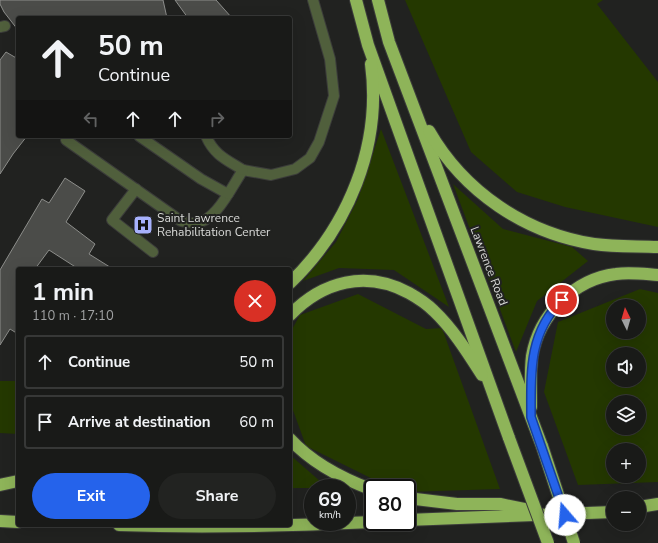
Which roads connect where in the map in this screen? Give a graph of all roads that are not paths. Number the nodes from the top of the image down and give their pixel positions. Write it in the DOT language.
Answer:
graph roads {
  1 [pos="313,0"];
  2 [pos="356,0"];
  3 [pos="378,0"];
  4 [pos="390,42"];
  5 [pos="368,45"];
  6 [pos="68,138"];
  7 [pos="142,138"];
  8 [pos="207,138"];
  9 [pos="243,170"];
  10 [pos="136,189"];
  11 [pos="228,194"];
  12 [pos="658,247"];
  13 [pos="153,252"];
  14 [pos="658,275"];
  15 [pos="292,281"];
  16 [pos="292,313"];
  17 [pos="495,396"];
  18 [pos="531,417"];
  19 [pos="292,441"];
  20 [pos="16,481"];
  21 [pos="0,485"];
  22 [pos="364,486"];
  23 [pos="416,499"];
  24 [pos="658,504"];
  25 [pos="646,506"];
  26 [pos="658,510"];
  27 [pos="646,511"];
  28 [pos="606,512"];
  29 [pos="548,514"];
  30 [pos="416,520"];
  31 [pos="0,521"];
  32 [pos="16,522"];
  33 [pos="364,522"];
  34 [pos="292,525"];
  35 [pos="548,543"];
  36 [pos="574,543"];
  1 -- 9 [label="lane"];
  2 -- 5 [label="highway"];
  3 -- 4 [label="highway, Lawrence Road"];
  4 -- 12 [label="highway"];
  4 -- 18 [label="highway, Lawrence Road"];
  5 -- 15 [label="highway"];
  5 -- 17 [label="highway"];
  6 -- 10 [label="lane"];
  7 -- 11 [label="lane"];
  8 -- 9 [label="lane"];
  9 -- 11 [label="lane"];
  10 -- 11 [label="lane"];
  10 -- 13 [label="lane"];
  14 -- 18 [label="highway"];
  16 -- 17 [label="highway"];
  17 -- 35 [label="highway, bridge"];
  18 -- 36 [label="highway, Lawrence Road, bridge"];
  19 -- 22 [label="highway"];
  20 -- 21 [label="highway"];
  23 -- 29 [label="highway"];
  24 -- 25 [label="highway"];
  26 -- 27 [label="highway"];
  28 -- 29 [label="highway"];
  29 -- 30 [label="highway"];
  31 -- 32 [label="highway"];
  33 -- 34 [label="highway"];
}
